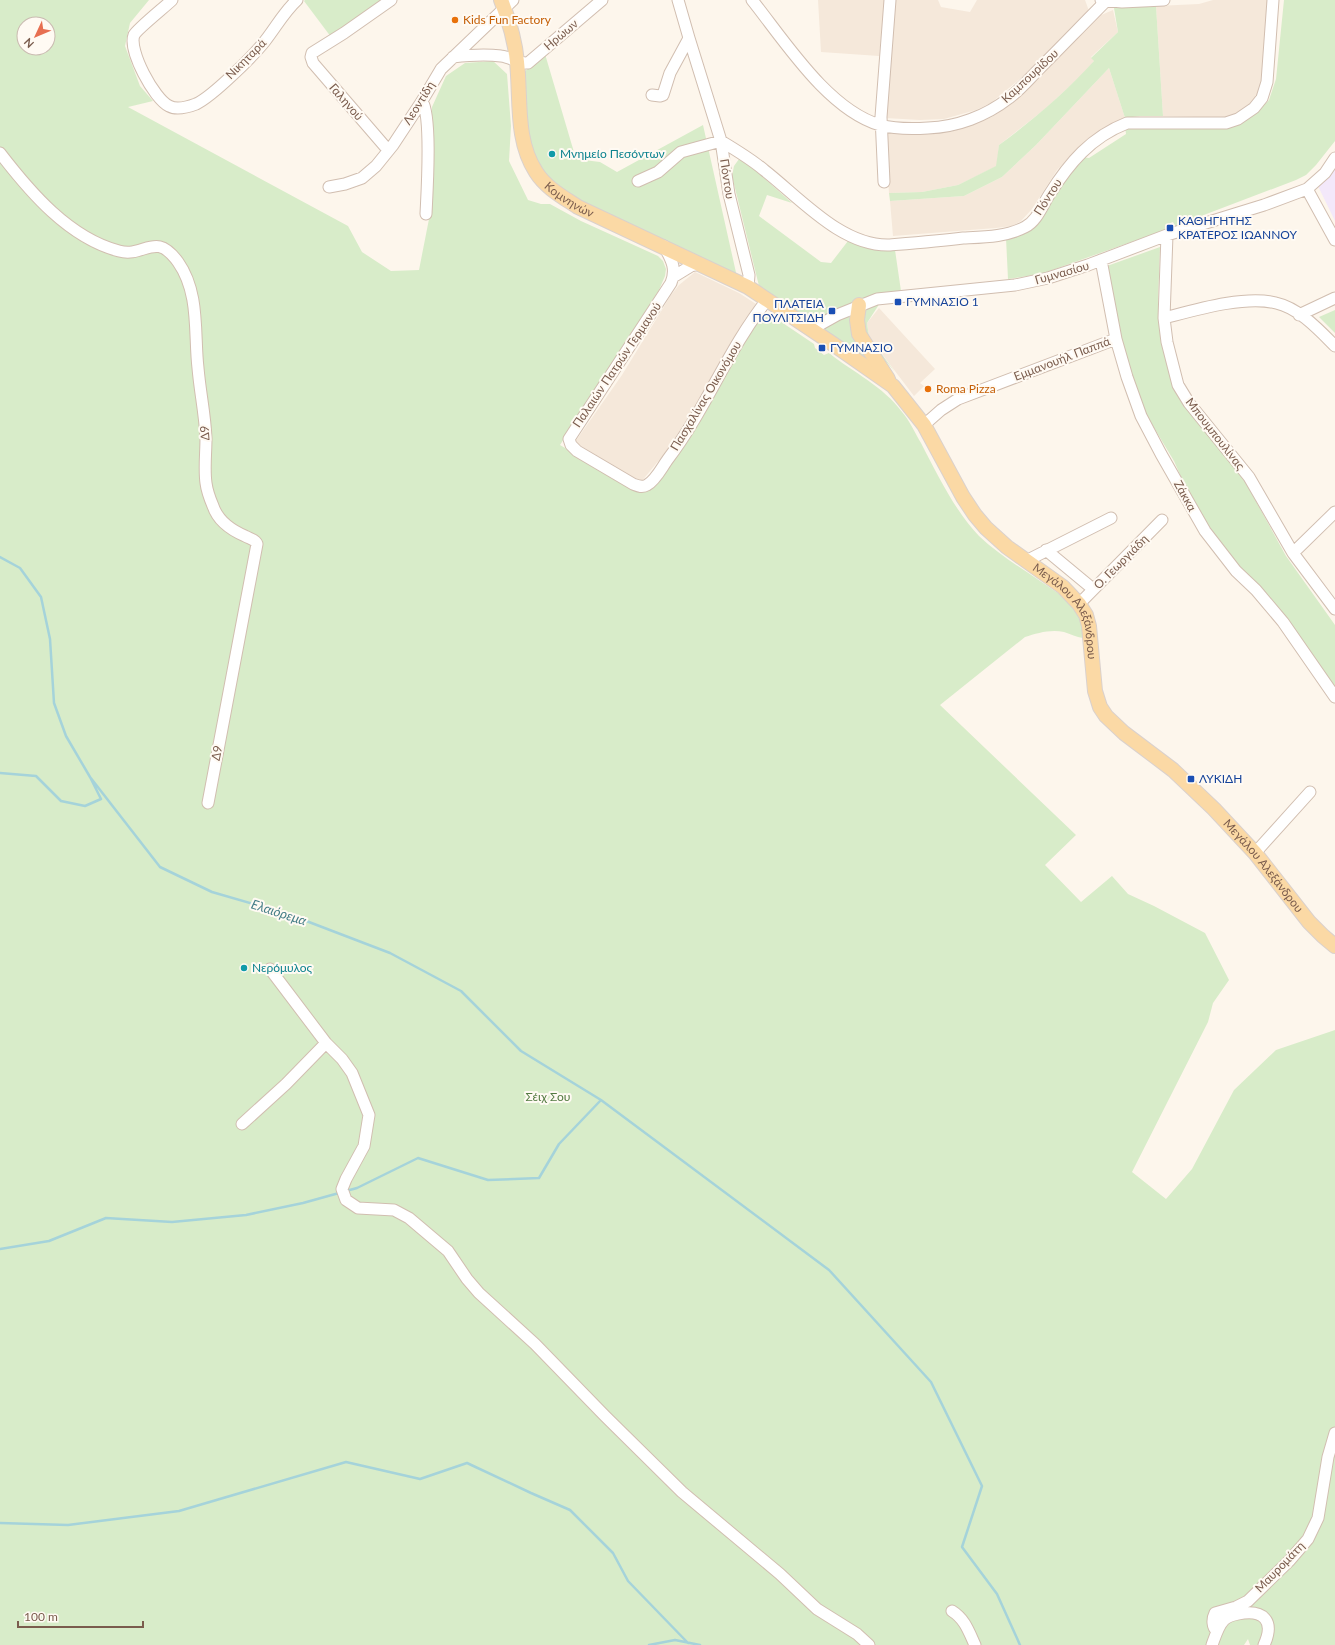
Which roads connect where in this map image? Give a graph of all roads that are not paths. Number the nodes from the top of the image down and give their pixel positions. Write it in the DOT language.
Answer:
graph roads {
  1 [pos="172,0"];
  2 [pos="297,0"];
  3 [pos="391,0"];
  4 [pos="602,0"];
  5 [pos="678,0"];
  6 [pos="752,0"];
  7 [pos="890,0"];
  8 [pos="1164,0"];
  9 [pos="1273,0"];
  10 [pos="1104,1"];
  11 [pos="506,3"];
  12 [pos="688,38"];
  13 [pos="453,57"];
  14 [pos="517,62"];
  15 [pos="652,95"];
  16 [pos="422,101"];
  17 [pos="880,125"];
  18 [pos="721,141"];
  19 [pos="388,150"];
  20 [pos="0,153"];
  21 [pos="1335,158"];
  22 [pos="638,181"];
  23 [pos="884,182"];
  24 [pos="329,187"];
  25 [pos="1307,188"];
  26 [pos="426,214"];
  27 [pos="1167,235"];
  28 [pos="1335,240"];
  29 [pos="664,246"];
  30 [pos="1101,260"];
  31 [pos="700,264"];
  32 [pos="673,277"];
  33 [pos="748,287"];
  34 [pos="1335,298"];
  35 [pos="767,300"];
  36 [pos="859,305"];
  37 [pos="1300,315"];
  38 [pos="1164,318"];
  39 [pos="812,329"];
  40 [pos="1116,339"];
  41 [pos="1335,346"];
  42 [pos="893,386"];
  43 [pos="924,424"];
  44 [pos="640,487"];
  45 [pos="1335,512"];
  46 [pos="1111,518"];
  47 [pos="1162,520"];
  48 [pos="1046,550"];
  49 [pos="1293,553"];
  50 [pos="1026,561"];
  51 [pos="1093,589"];
  52 [pos="1079,604"];
  53 [pos="1335,609"];
  54 [pos="1335,697"];
  55 [pos="1310,792"];
  56 [pos="208,803"];
  57 [pos="1255,853"];
  58 [pos="1335,946"];
  59 [pos="270,969"];
  60 [pos="326,1043"];
  61 [pos="242,1124"];
  62 [pos="1335,1433"];
  63 [pos="952,1611"];
  64 [pos="1217,1632"];
  65 [pos="869,1645"];
  66 [pos="975,1645"];
  67 [pos="1212,1645"];
  68 [pos="1264,1645"];
  1 -- 2 [label="street, Νικηταρά"];
  3 -- 19 [label="street, Γαληνού"];
  4 -- 14 [label="street, Ηρώων"];
  5 -- 12 [label="street, Πόντου"];
  6 -- 17 [label="street, Καμπουρίδου"];
  7 -- 17 [label="street"];
  8 -- 10 [label="street"];
  9 -- 18 [label="street, Πόντου"];
  10 -- 17 [label="street, Καμπουρίδου"];
  11 -- 13 [label="street, Λεοντίδη"];
  11 -- 14 [label="main road, Κομνηνών"];
  12 -- 15 [label="street"];
  12 -- 18 [label="street, Πόντου"];
  13 -- 14 [label="street"];
  13 -- 16 [label="street, Λεοντίδη"];
  14 -- 29 [label="main road, Κομνηνών"];
  16 -- 19 [label="street, Λεοντίδη"];
  16 -- 26 [label="street"];
  17 -- 23 [label="street"];
  18 -- 22 [label="street"];
  18 -- 33 [label="street, Πόντου"];
  19 -- 24 [label="street, Λεοντίδη"];
  20 -- 56 [label="street, Δ9"];
  21 -- 25 [label="street, Γυμνασίου"];
  25 -- 27 [label="street, Γυμνασίου"];
  25 -- 28 [label="street"];
  27 -- 30 [label="street, Γυμνασίου"];
  27 -- 38 [label="street, Μπουμπουλίνας"];
  29 -- 31 [label="main road, Κομνηνών"];
  29 -- 32 [label="street"];
  30 -- 36 [label="street, Γυμνασίου"];
  30 -- 40 [label="street, Ζάκκα"];
  31 -- 32 [label="street"];
  31 -- 33 [label="main road, Κομνηνών"];
  32 -- 44 [label="street, Παλαιών Πατρών Γερμανού"];
  33 -- 35 [label="main road, Κομνηνών"];
  34 -- 37 [label="street"];
  35 -- 39 [label="main road, Μεγάλου Αλεξάνδρου"];
  35 -- 44 [label="street, Πασχαλίνας Οικονόμου"];
  36 -- 39 [label="street, Γυμνασίου"];
  36 -- 42 [label="main road"];
  37 -- 38 [label="street"];
  37 -- 41 [label="street"];
  38 -- 49 [label="street, Μπουμπουλίνας"];
  39 -- 42 [label="main road, Μεγάλου Αλεξάνδρου"];
  40 -- 43 [label="street, Εμμανουήλ Παππά"];
  40 -- 54 [label="street, Ζάκκα"];
  42 -- 43 [label="main road, Μεγάλου Αλεξάνδρου"];
  43 -- 50 [label="main road, Μεγάλου Αλεξάνδρου"];
  45 -- 49 [label="street"];
  46 -- 48 [label="street"];
  47 -- 51 [label="street, Ο. Γεωργιάδη"];
  48 -- 50 [label="street"];
  48 -- 51 [label="street"];
  49 -- 53 [label="street, Μπουμπουλίνας"];
  50 -- 52 [label="main road, Μεγάλου Αλεξάνδρου"];
  51 -- 52 [label="street, Ο. Γεωργιάδη"];
  52 -- 57 [label="main road, Μεγάλου Αλεξάνδρου"];
  55 -- 57 [label="street"];
  57 -- 58 [label="main road, Μεγάλου Αλεξάνδρου"];
  59 -- 60 [label="street"];
  60 -- 61 [label="street"];
  60 -- 65 [label="street"];
  62 -- 64 [label="street, Μαυρομάτη"];
  63 -- 66 [label="street"];
  64 -- 67 [label="street"];
  64 -- 68 [label="street"];
}
